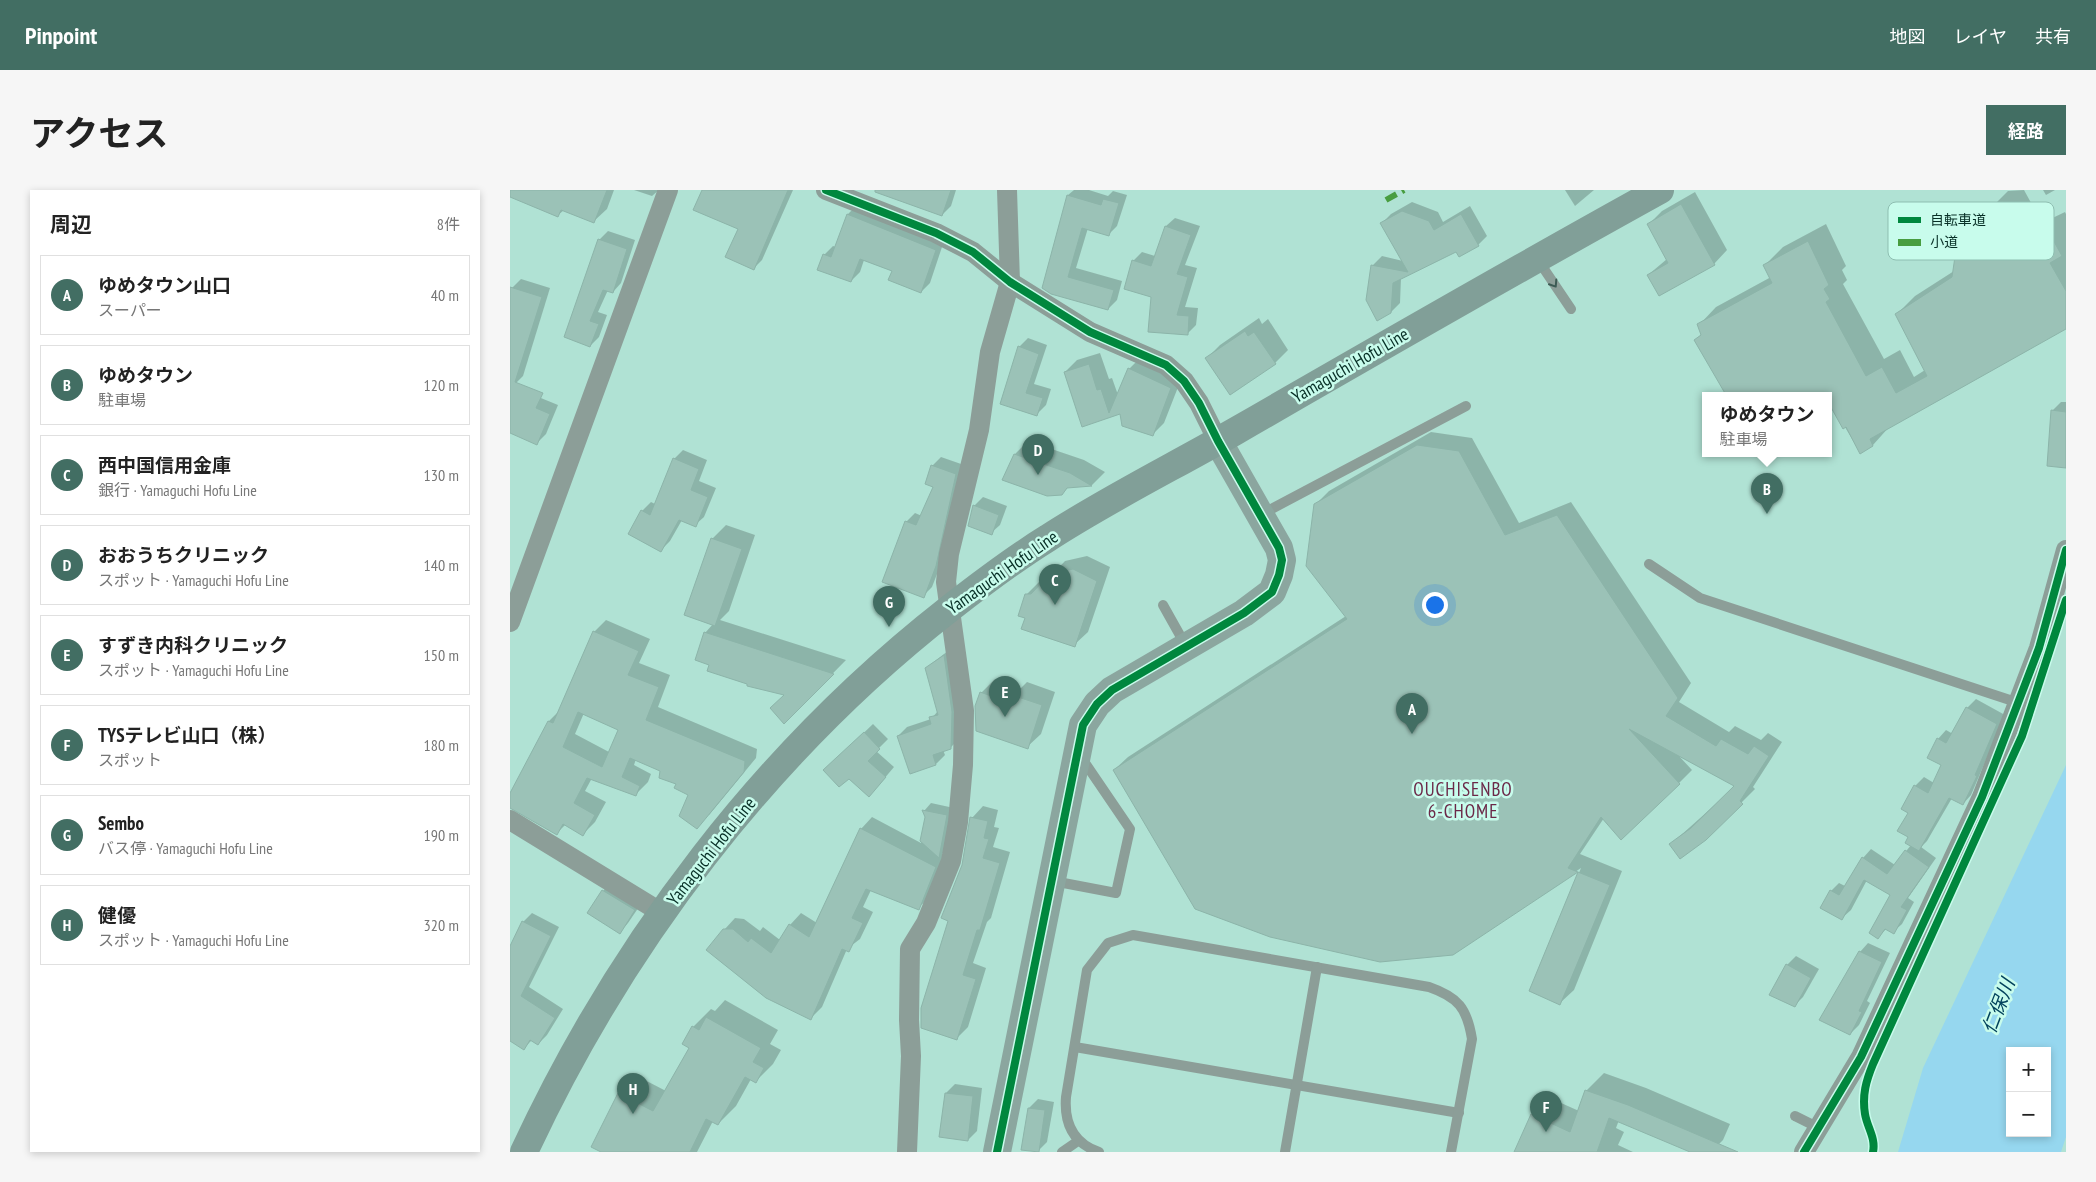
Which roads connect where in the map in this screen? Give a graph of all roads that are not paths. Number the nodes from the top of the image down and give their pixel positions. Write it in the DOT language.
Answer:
graph roads {
  1 [pos="668,190"];
  2 [pos="826,190"];
  3 [pos="1007,190"];
  4 [pos="1660,190"];
  5 [pos="1538,259"];
  6 [pos="1010,282"];
  7 [pos="1571,309"];
  8 [pos="1466,406"];
  9 [pos="1218,441"];
  10 [pos="1262,514"];
  11 [pos="2066,550"];
  12 [pos="1649,564"];
  13 [pos="1163,605"];
  14 [pos="949,609"];
  15 [pos="510,622"];
  16 [pos="1186,647"];
  17 [pos="2019,703"];
  18 [pos="1077,752"];
  19 [pos="510,820"];
  20 [pos="1051,881"];
  21 [pos="662,913"];
  22 [pos="1317,967"];
  23 [pos="1075,1047"];
  24 [pos="1296,1086"];
  25 [pos="1459,1113"];
  26 [pos="1795,1116"];
  27 [pos="1818,1127"];
  28 [pos="1078,1141"];
  29 [pos="524,1152"];
  30 [pos="907,1152"];
  31 [pos="997,1152"];
  32 [pos="1062,1152"];
  33 [pos="1100,1152"];
  34 [pos="1285,1152"];
  35 [pos="1451,1152"];
  36 [pos="1804,1152"];
  1 -- 15 [label="street"];
  2 -- 6 [label="street"];
  3 -- 6 [label="street"];
  4 -- 5 [label="main road, Yamaguchi Hofu Line"];
  5 -- 7 [label="lane, one-way"];
  5 -- 9 [label="main road, Yamaguchi Hofu Line"];
  6 -- 9 [label="street"];
  6 -- 14 [label="street"];
  8 -- 10 [label="lane"];
  9 -- 10 [label="street"];
  9 -- 14 [label="main road, Yamaguchi Hofu Line"];
  10 -- 16 [label="street"];
  11 -- 17 [label="street"];
  12 -- 17 [label="lane"];
  13 -- 16 [label="lane"];
  14 -- 21 [label="main road, Yamaguchi Hofu Line"];
  14 -- 30 [label="street"];
  16 -- 18 [label="street"];
  17 -- 27 [label="street"];
  18 -- 20 [label="street"];
  18 -- 20 [label="lane"];
  19 -- 21 [label="street"];
  20 -- 31 [label="street"];
  21 -- 29 [label="main road, Yamaguchi Hofu Line"];
  22 -- 23 [label="lane"];
  22 -- 24 [label="lane"];
  22 -- 25 [label="lane"];
  23 -- 24 [label="lane"];
  23 -- 28 [label="lane"];
  24 -- 25 [label="lane"];
  24 -- 34 [label="lane"];
  25 -- 35 [label="lane"];
  26 -- 27 [label="lane"];
  27 -- 36 [label="street"];
  28 -- 32 [label="lane"];
  28 -- 33 [label="lane"];
}
